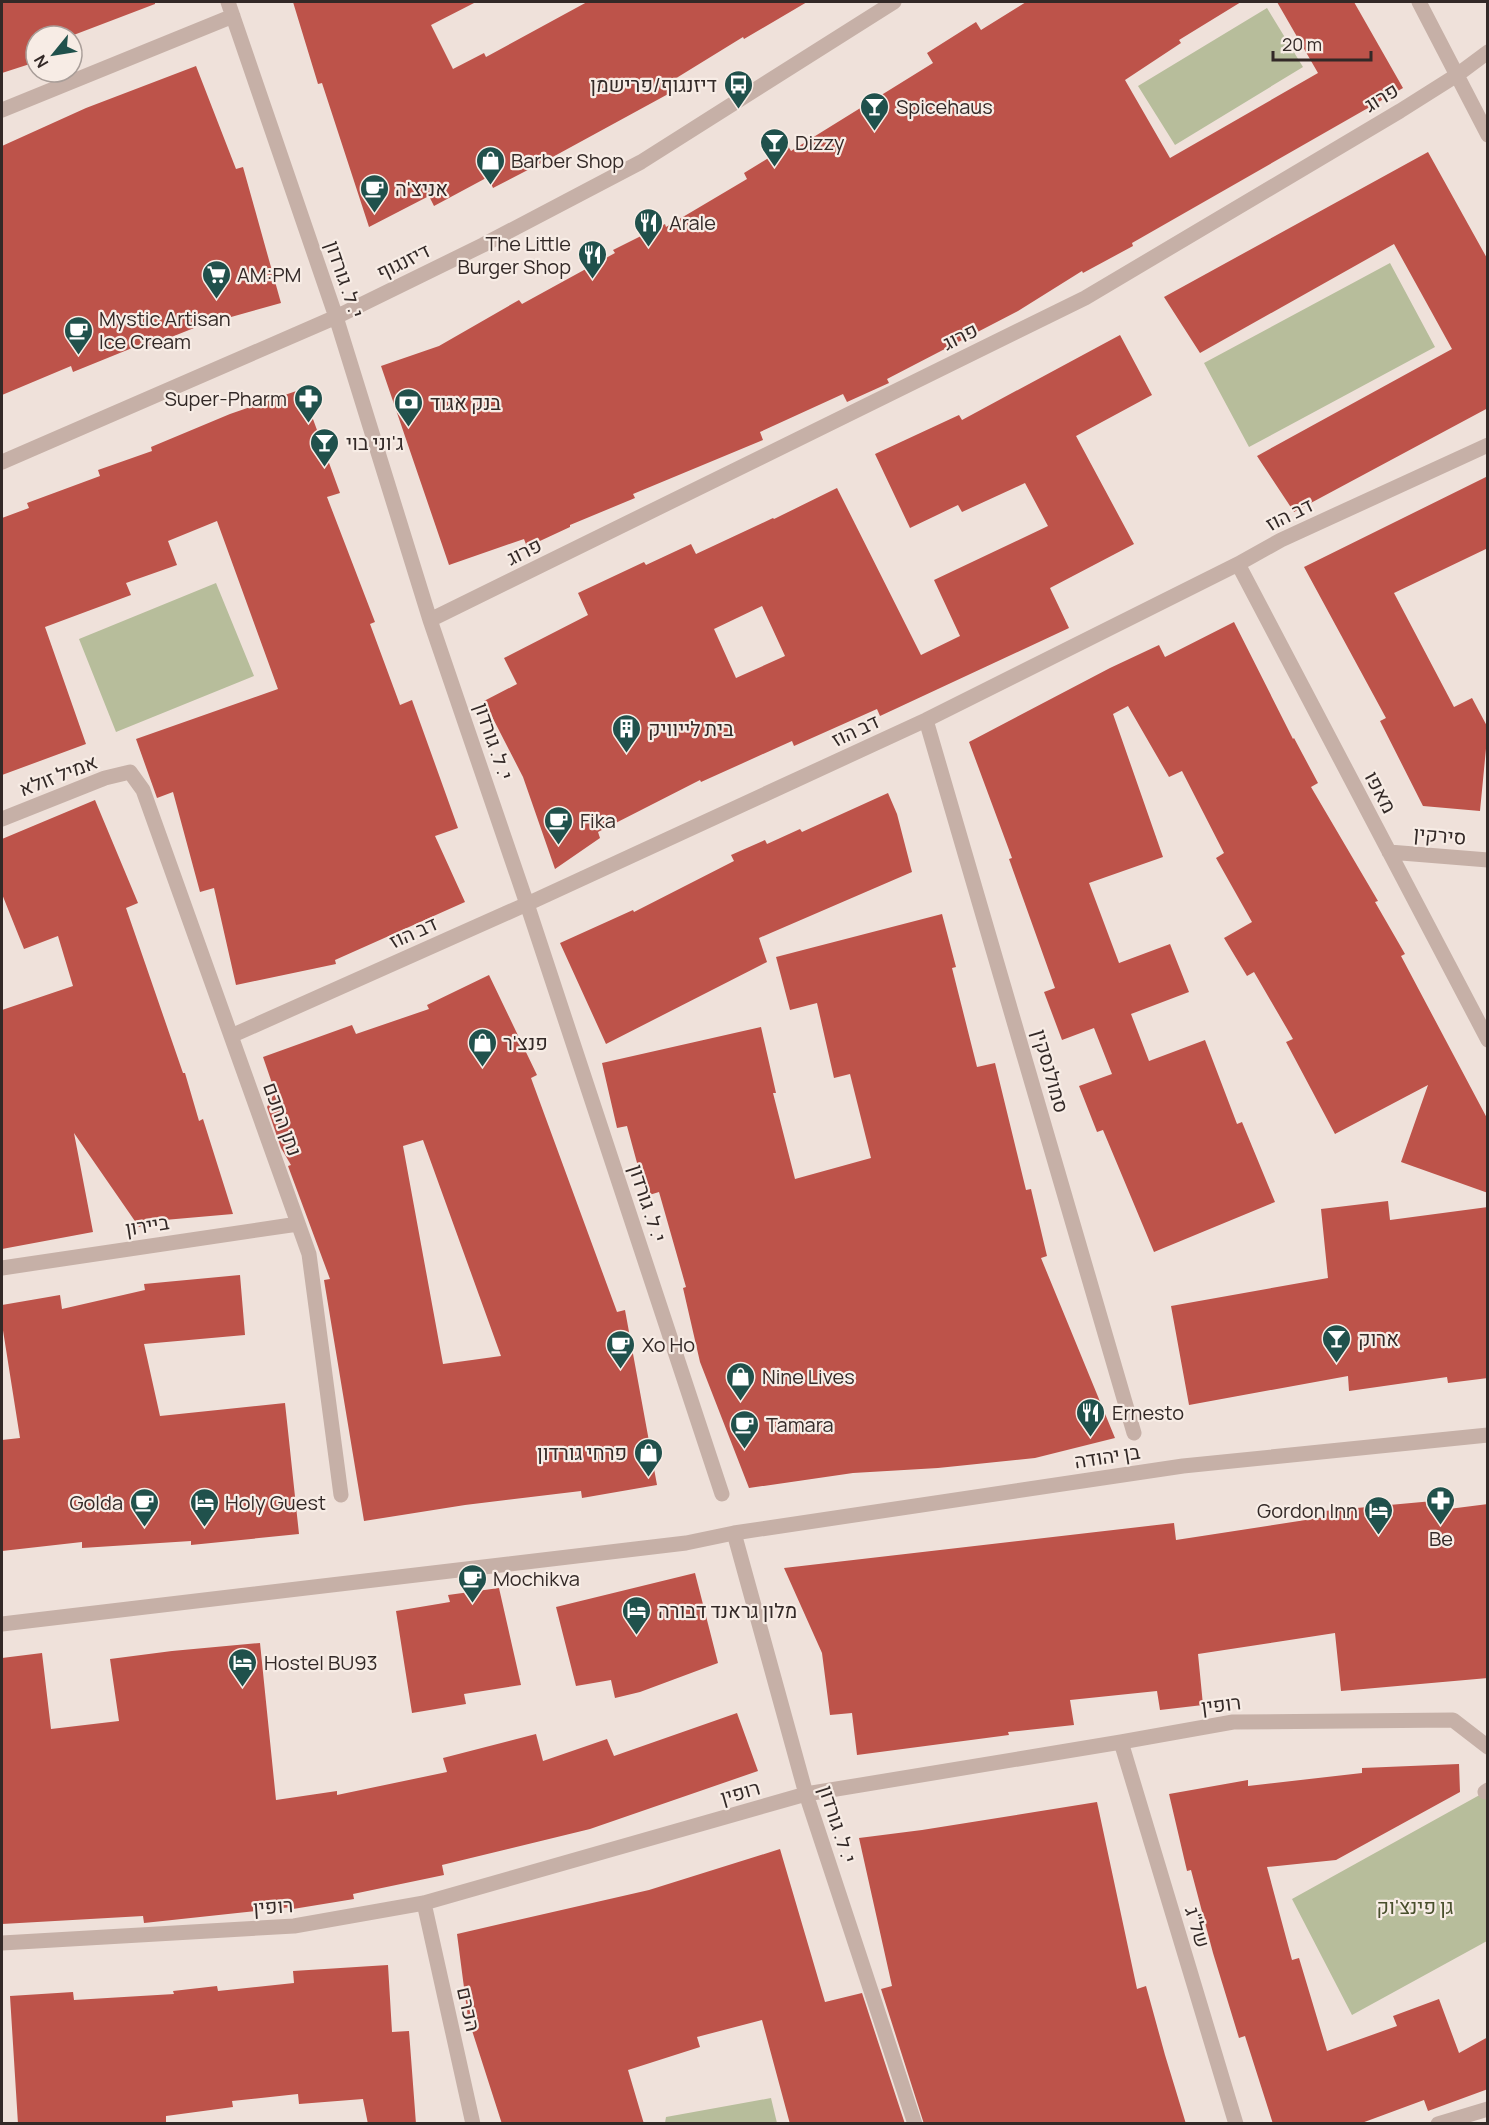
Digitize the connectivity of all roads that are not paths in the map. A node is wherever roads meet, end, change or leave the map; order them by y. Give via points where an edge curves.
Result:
1 (894, 2) edge
2 (1419, 2) edge
3 (230, 8) edge
4 (1488, 52) edge
5 (1457, 75) junction
6 (2, 110) edge
7 (1488, 135) edge
8 (336, 317) junction
9 (1488, 445) edge
10 (2, 462) edge
11 (1238, 564) junction
12 (430, 620) junction
13 (927, 720) junction
14 (130, 772) joint
15 (2, 819) edge
16 (1389, 852) junction
17 (1488, 860) edge
18 (527, 904) junction
19 (231, 1036) junction
20 (1488, 1040) edge
21 (298, 1224) junction
22 (2, 1268) edge
23 (1134, 1433) dead end
24 (1488, 1435) edge
25 (722, 1494) dead end
26 (341, 1495) dead end
27 (734, 1533) junction
28 (2, 1624) edge
29 (1121, 1742) junction
30 (1488, 1747) edge
31 (806, 1794) junction
32 (424, 1903) junction
33 (2, 1943) edge
34 (1488, 2109) edge
35 (473, 2124) edge
36 (915, 2124) edge
37 (1236, 2124) edge
38 (1438, 2124) edge

1 - 8 street, דיזנגוף via 641,162
2 - 5 street
3 - 6 street
3 - 8 street, י. ל. גורדון
4 - 5 street, פרוג
5 - 7 street
5 - 12 street, פרוג via 1085,298
8 - 10 street, דיזנגוף
8 - 12 street, י. ל. גורדון
9 - 11 street, דב הוז via 1281,540
11 - 13 street, דב הוז
11 - 16 street, מאפו
12 - 18 street, י. ל. גורדון
13 - 18 street, דב הוז
13 - 23 street, סמולנסקין
14 - 15 street, אמיל זולא
14 - 19 street, נתן החכם via 142,790
16 - 17 street, סירקין
16 - 20 street, מאפו
18 - 19 street, דב הוז
18 - 25 street, י. ל. גורדון
19 - 21 street, נתן החכם
21 - 22 street, ביירון
21 - 26 street, נתן החכם via 309,1254
24 - 27 street, בן יהודה via 1183,1466
27 - 28 street, בן יהודה via 686,1543
27 - 31 street, י. ל. גורדון
29 - 30 street, רופין via 1233,1722 1453,1720
29 - 31 street, רופין
29 - 37 street, של"ג
31 - 32 street, רופין
31 - 36 street, י. ל. גורדון
32 - 33 street, רופין via 294,1926
32 - 35 street, הכרם
34 - 38 street

